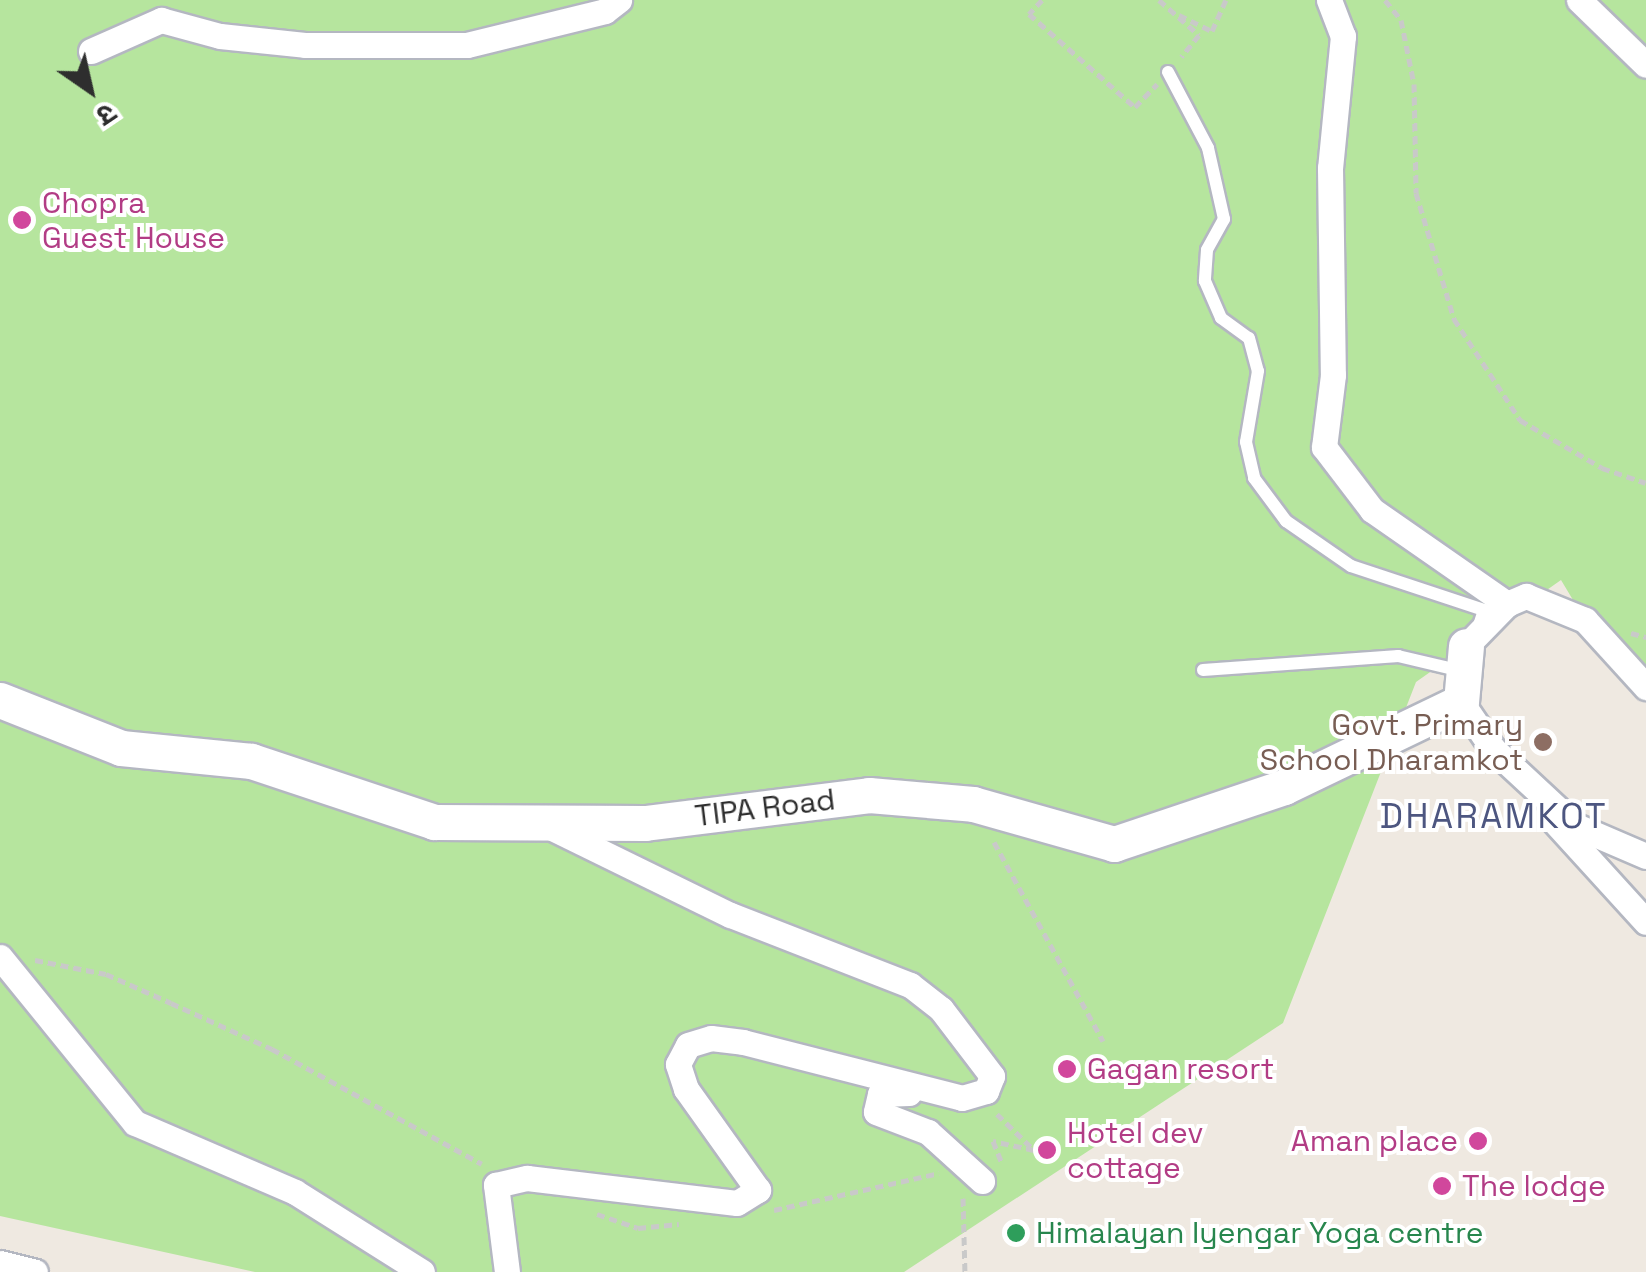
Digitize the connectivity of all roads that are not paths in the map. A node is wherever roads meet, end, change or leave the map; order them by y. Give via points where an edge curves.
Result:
1 (619, 0) edge
2 (1329, 0) edge
3 (1580, 0) edge
4 (91, 51) dead end
5 (1646, 65) edge
6 (1168, 72) road end
7 (1507, 604) junction
8 (1467, 663) junction
9 (1203, 670) dead end
10 (1646, 687) edge
11 (0, 700) edge
12 (1494, 749) junction
13 (532, 819) junction
14 (1646, 856) edge
15 (1646, 922) edge
16 (9, 957) edge
17 (924, 1092) junction
18 (974, 1174) road end
19 (0, 1263) edge
20 (36, 1272) edge
21 (422, 1272) edge
22 (507, 1272) edge

1 - 4 street via 605,11 468,44 305,45 220,36 161,20
2 - 7 street via 1343,36 1330,168 1333,376 1324,447 1372,510
3 - 5 street
6 - 8 lane via 1208,148 1224,219 1207,250 1205,281 1222,318 1248,338 1258,371 1246,442 1254,478 1286,521 1350,566 1484,610
7 - 8 street
7 - 10 street via 1526,596 1585,620
8 - 9 lane via 1398,656
8 - 12 street
8 - 13 street, TIPA Road via 1284,786 1114,844 974,804 870,795 645,824
11 - 13 street, TIPA Road via 121,748 251,761 434,822
12 - 14 street via 1576,826
12 - 15 street
13 - 17 street via 730,914 910,985 940,1009 992,1076 986,1091 968,1096
16 - 21 street via 135,1124 295,1192
17 - 18 street via 880,1094 876,1112 928,1132
17 - 22 street via 711,1038 688,1045 678,1064 686,1089 758,1190 737,1203 514,1181 496,1185
19 - 20 street

